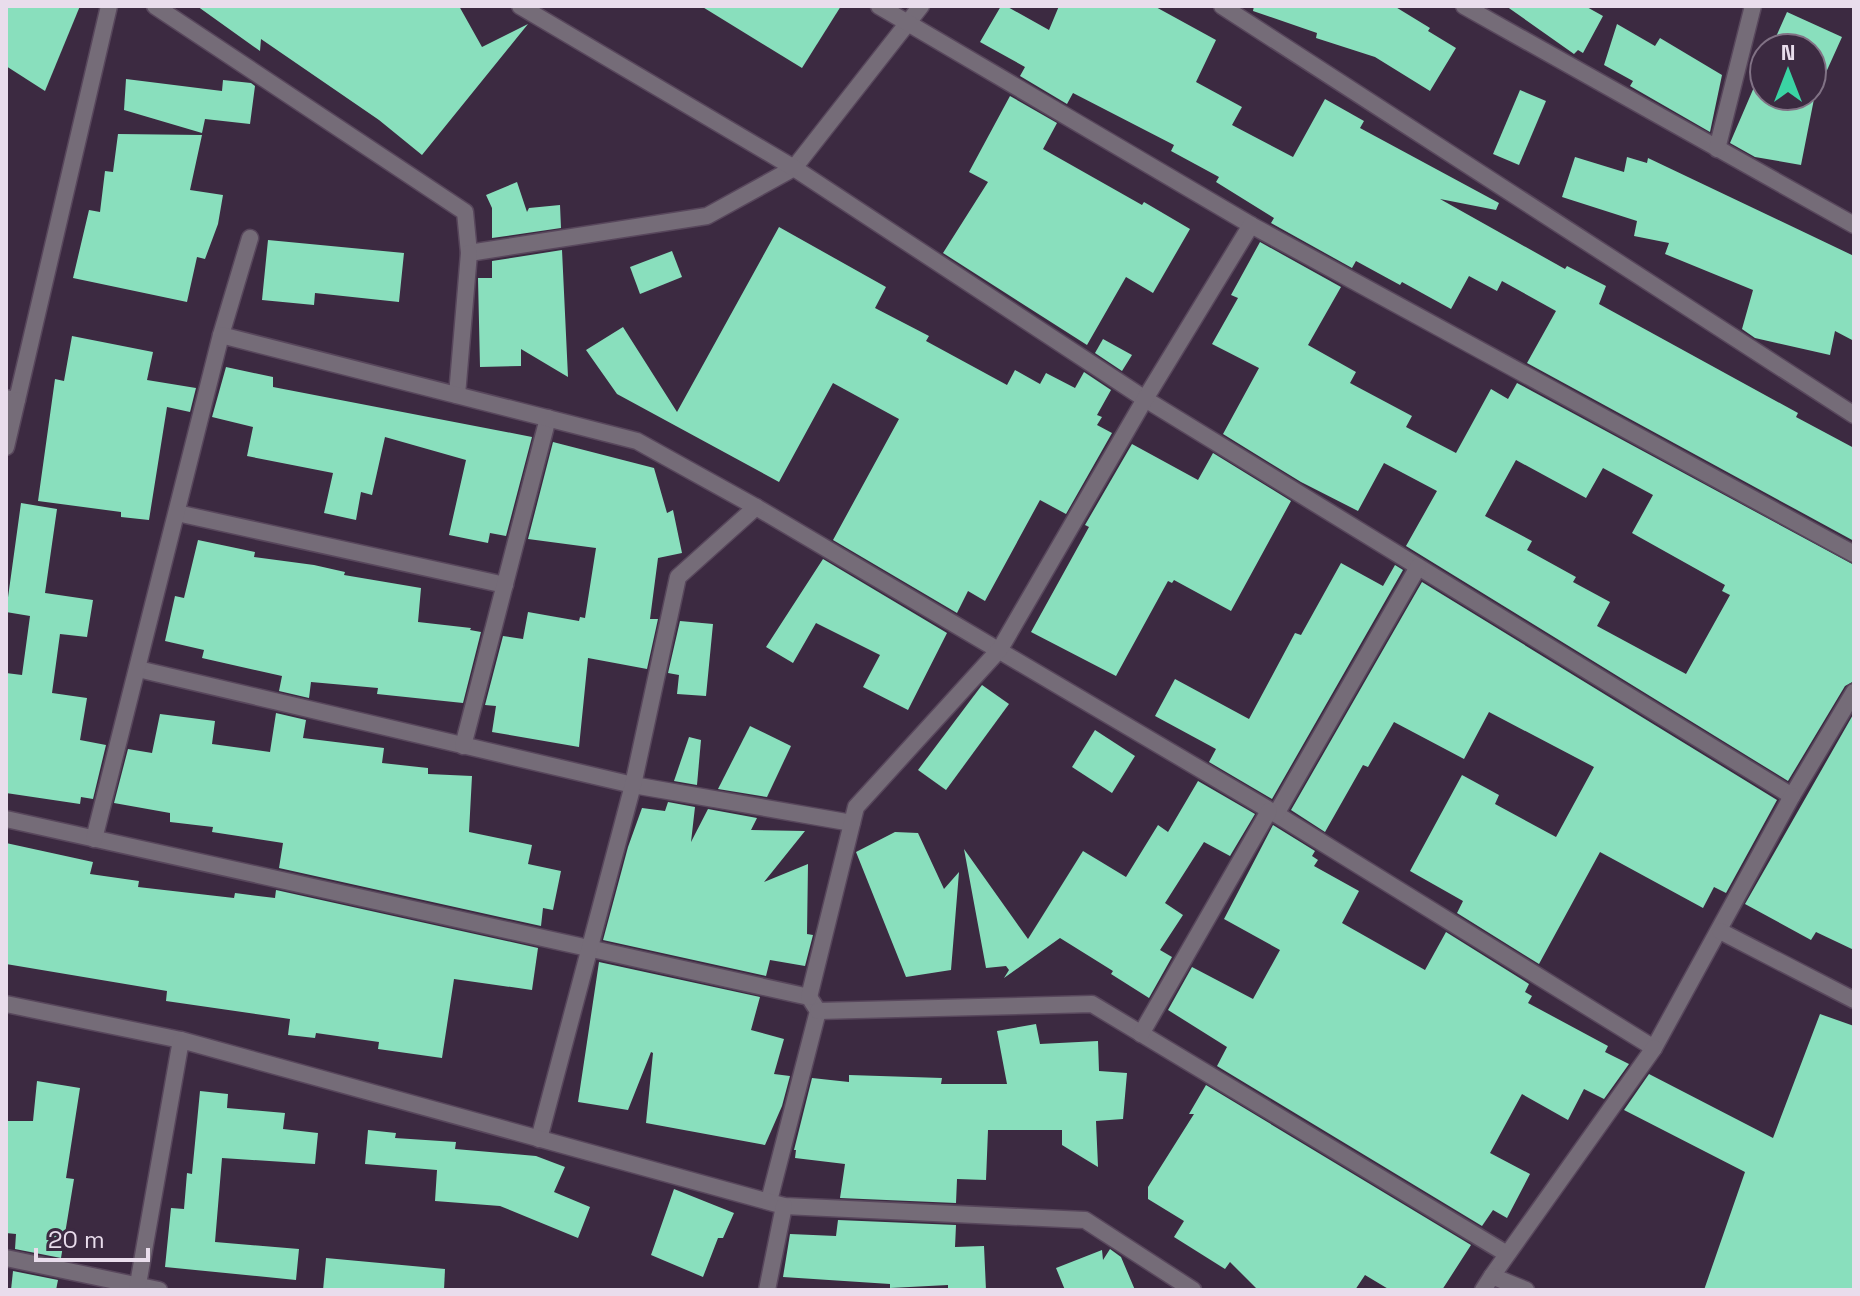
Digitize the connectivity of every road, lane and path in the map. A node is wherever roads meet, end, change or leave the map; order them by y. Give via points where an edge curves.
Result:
1 (109, 6) edge
2 (155, 6) edge
3 (520, 6) edge
4 (879, 6) edge
5 (921, 6) edge
6 (1222, 6) edge
7 (1464, 6) edge
8 (1753, 6) edge
9 (1494, 13) edge
10 (908, 22) junction
11 (1717, 149) junction
12 (794, 168) junction
13 (1251, 225) junction
14 (1854, 225) edge
15 (250, 238) dead end
16 (469, 253) junction
17 (221, 335) junction
18 (457, 395) junction
19 (11, 399) edge
20 (1145, 399) junction
21 (1854, 415) edge
22 (548, 418) junction
23 (6, 447) edge
24 (756, 507) junction
25 (177, 513) junction
26 (1854, 554) edge
27 (1418, 567) junction
28 (505, 585) junction
29 (997, 650) junction
30 (138, 669) junction
31 (1854, 692) edge
32 (463, 746) junction
33 (633, 785) junction
34 (1792, 796) junction
35 (1273, 812) junction
36 (6, 819) edge
37 (852, 823) junction
38 (94, 839) junction
39 (1720, 931) junction
40 (589, 949) junction
41 (1854, 1000) edge
42 (6, 1004) edge
43 (814, 1004) junction
44 (1141, 1034) junction
45 (181, 1040) junction
46 (1654, 1048) junction
47 (539, 1139) junction
48 (777, 1204) junction
49 (1507, 1254) junction
50 (6, 1258) edge
51 (1488, 1283) edge
52 (137, 1288) edge
53 (159, 1290) edge
54 (767, 1290) edge
55 (1193, 1290) edge
56 (1526, 1290) edge

1 - 19 street
2 - 16 street via 465,212
3 - 12 street
4 - 10 street
5 - 10 street
6 - 21 street
7 - 9 street
8 - 11 street
9 - 11 street
10 - 12 street
10 - 13 street
11 - 14 street
12 - 16 street via 707,216
12 - 20 street
13 - 20 street
13 - 26 street
15 - 17 street
16 - 18 street
17 - 18 street
17 - 25 street
18 - 22 street
19 - 23 street
20 - 27 street
20 - 29 street
22 - 24 street via 637,441
22 - 28 street
24 - 29 street
24 - 33 street via 678,577
25 - 28 street
25 - 30 street
27 - 34 street
27 - 35 street
28 - 32 street
29 - 35 street
29 - 37 street via 856,807
30 - 32 street
30 - 38 street
31 - 34 street
32 - 33 street
33 - 37 street
33 - 40 street
34 - 39 street
35 - 44 street
35 - 46 street
36 - 38 street
37 - 43 street
38 - 40 street
39 - 41 street
39 - 46 street
40 - 43 street
40 - 47 street
42 - 45 street
43 - 44 street via 1092,1004
43 - 48 street
44 - 49 street
45 - 47 street
45 - 52 street
46 - 49 street
47 - 48 street
48 - 54 street
48 - 55 street via 1085,1220
49 - 51 street
50 - 52 street
51 - 56 street
52 - 53 street

